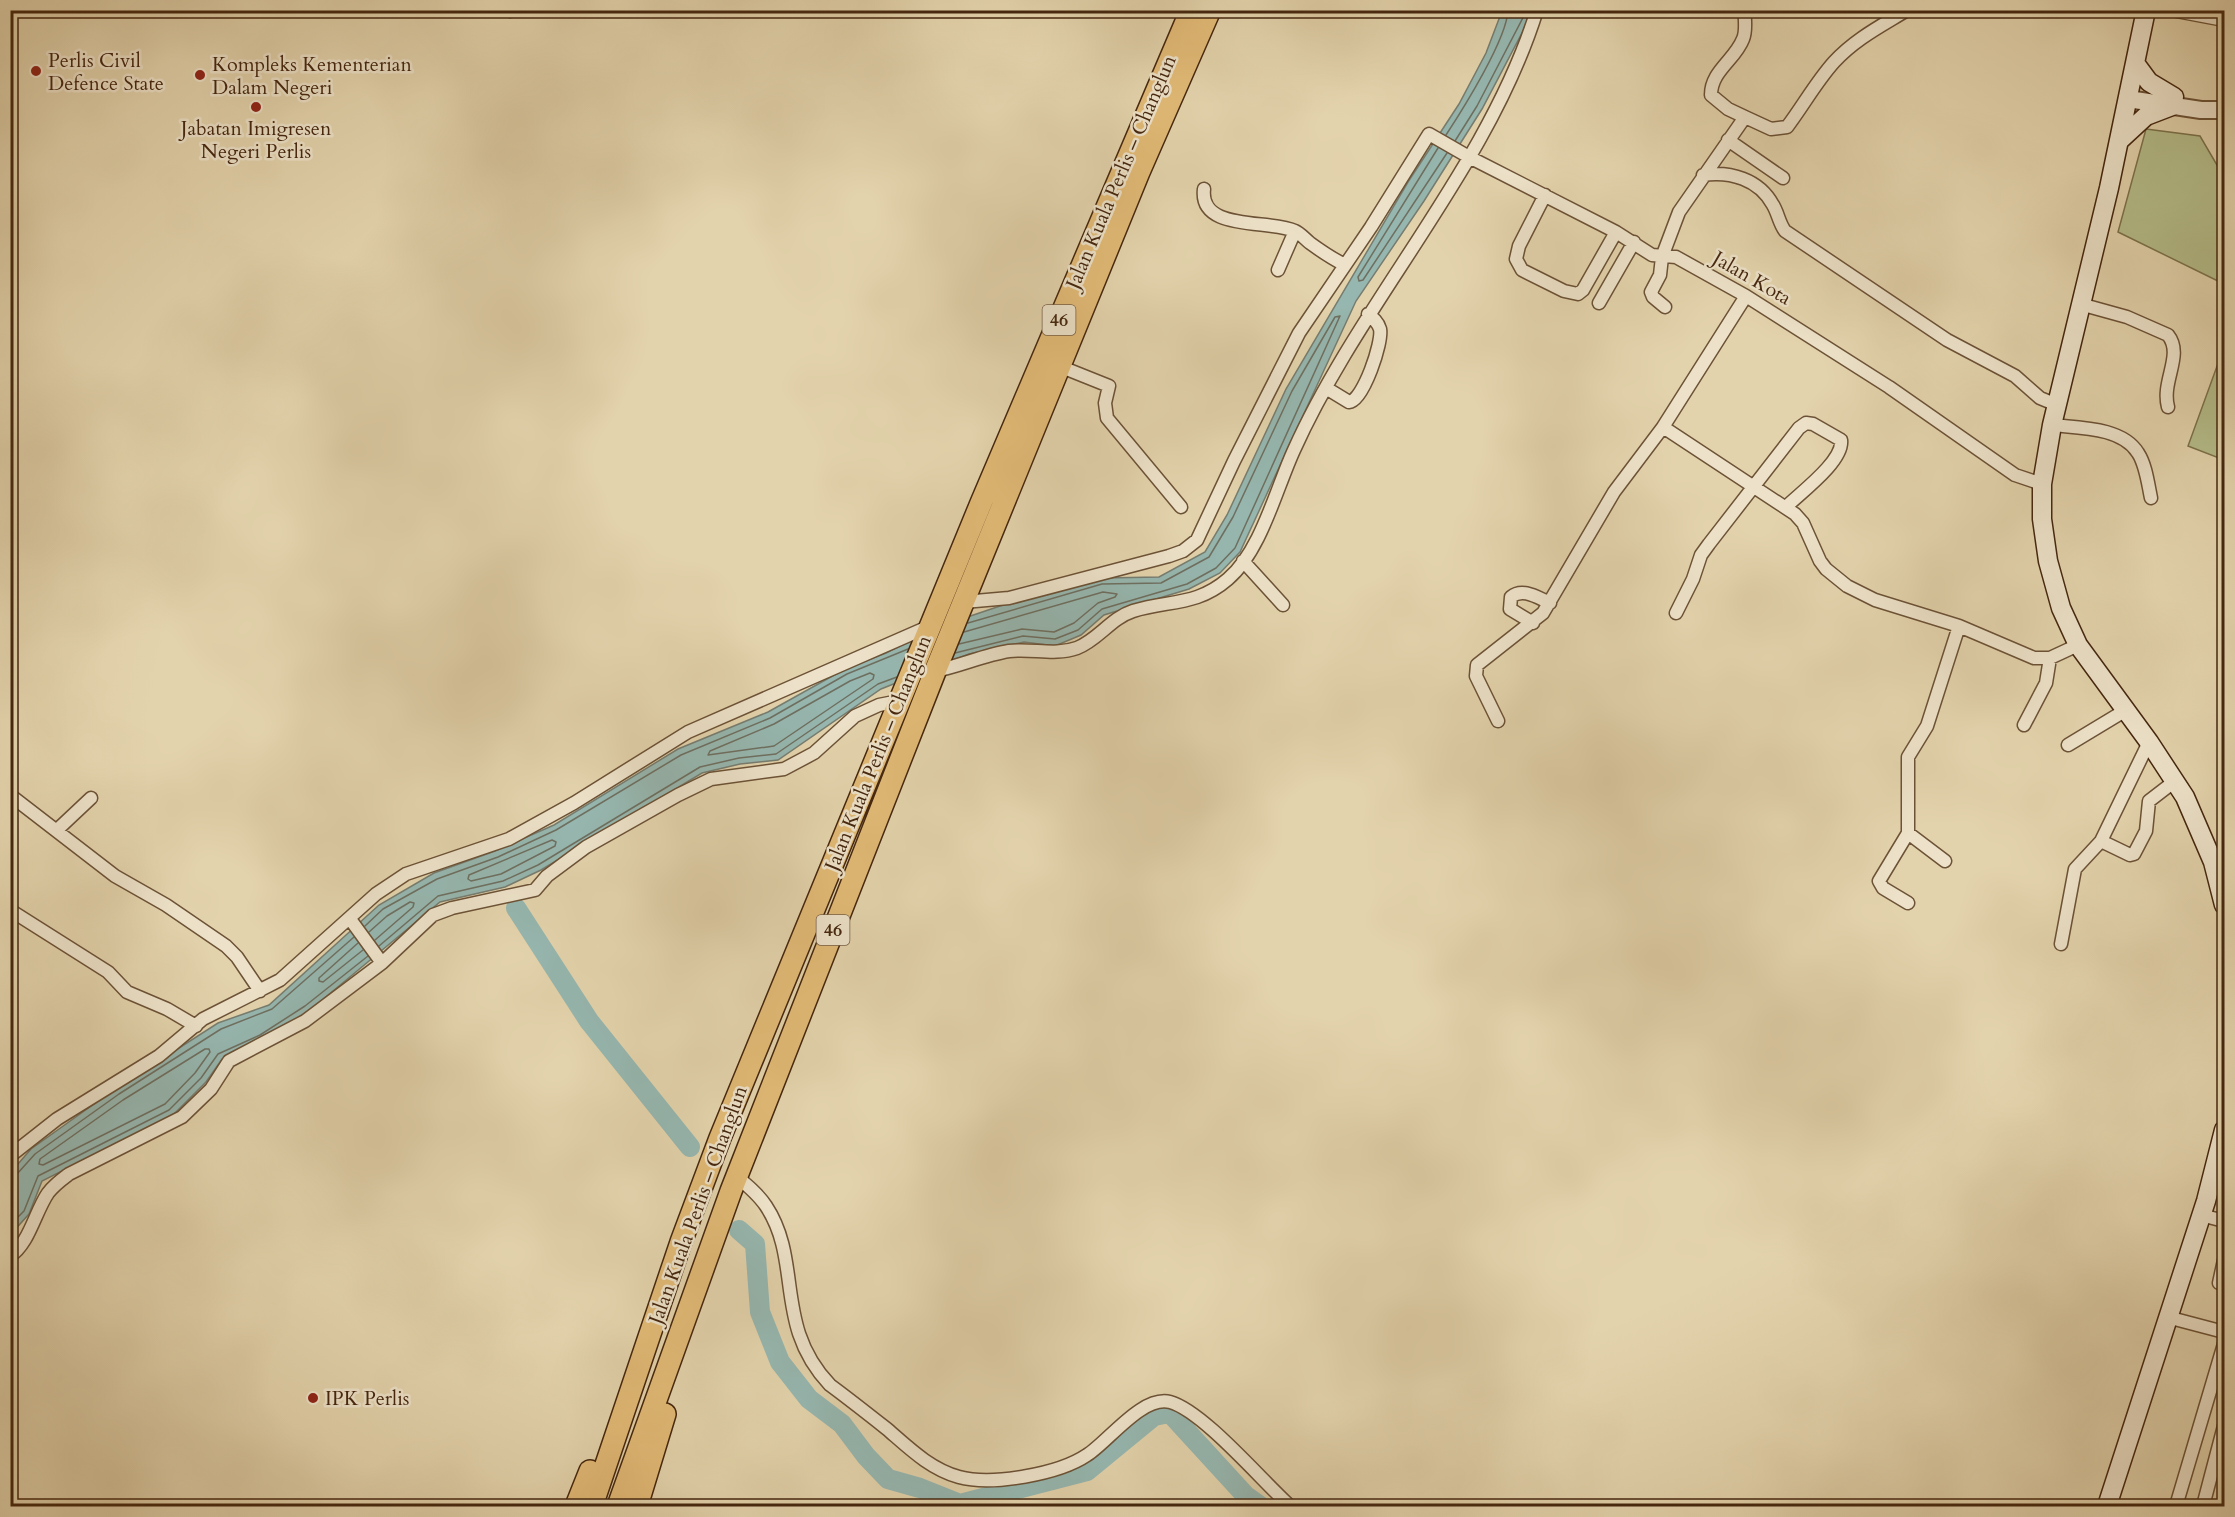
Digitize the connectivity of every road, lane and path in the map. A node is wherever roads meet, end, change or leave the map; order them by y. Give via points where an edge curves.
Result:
1 (1191, 10) edge
2 (1210, 10) edge
3 (1537, 10) edge
4 (1745, 10) edge
5 (1907, 10) edge
6 (2146, 10) edge
7 (2171, 10) edge
8 (2224, 20) edge
9 (2135, 63) junction
10 (2129, 94) junction
11 (2173, 102) junction
12 (2218, 110) edge
13 (1745, 117) junction
14 (1728, 140) junction
15 (2120, 140) junction
16 (1464, 154) junction
17 (1703, 175) junction
18 (1783, 178) dead end
19 (1204, 189) dead end
20 (1545, 195) junction
21 (1295, 231) junction
22 (1616, 232) junction
23 (1634, 242) junction
24 (1662, 257) junction
25 (1345, 265) junction
26 (1278, 270) dead end
27 (1746, 296) junction
28 (1599, 303) dead end
29 (2080, 304) junction
30 (1665, 306) dead end
31 (1368, 314) junction
32 (1059, 366) junction
33 (1326, 388) junction
34 (2057, 405) junction
35 (2168, 407) dead end
36 (2052, 425) junction
37 (1663, 427) junction
38 (2042, 484) junction
39 (1754, 487) junction
40 (2151, 498) dead end
41 (1181, 507) dead end
42 (1786, 507) junction
43 (1243, 561) junction
44 (1550, 603) junction
45 (1283, 605) dead end
46 (962, 607) junction
47 (1676, 614) dead end
48 (1533, 623) junction
49 (1959, 626) junction
50 (929, 628) junction
51 (2078, 645) junction
52 (2049, 658) junction
53 (935, 670) junction
54 (900, 699) junction
55 (2126, 710) junction
56 (1498, 721) dead end
57 (2024, 725) dead end
58 (2149, 742) junction
59 (2068, 745) dead end
60 (2175, 781) junction
61 (10, 795) edge
62 (91, 798) dead end
63 (57, 830) junction
64 (1908, 833) junction
65 (2101, 841) junction
66 (1945, 861) dead end
67 (2223, 893) edge
68 (1908, 903) dead end
69 (10, 910) edge
70 (352, 922) junction
71 (2061, 944) dead end
72 (380, 960) junction
73 (260, 991) junction
74 (196, 1026) junction
75 (2224, 1130) edge
76 (10, 1156) edge
77 (727, 1201) junction
78 (2201, 1215) junction
79 (2224, 1221) edge
80 (677, 1253) junction
81 (10, 1256) edge
82 (2224, 1260) edge
83 (2219, 1283) dead end
84 (2167, 1317) junction
85 (2223, 1336) edge
86 (2224, 1426) edge
87 (576, 1506) edge
88 (592, 1506) edge
89 (618, 1506) edge
90 (637, 1506) edge
91 (1290, 1506) edge
92 (2107, 1506) edge
93 (2176, 1506) edge
94 (2203, 1506) edge

1 - 50 highway, Jalan Kuala Perlis – Changlun / 46
2 - 32 highway, Jalan Kuala Perlis – Changlun / 46
3 - 16 street via 1507,88
4 - 13 street via 1743,41 1720,68 1711,95
5 - 13 street via 1846,50 1787,127 1771,129
6 - 9 main road
7 - 8 street
9 - 10 main road
9 - 11 main road via 2149,82
10 - 11 street
10 - 15 main road
11 - 12 street via 2202,103
11 - 15 main road via 2146,116
13 - 14 street
14 - 17 street
14 - 18 street
15 - 29 main road
16 - 20 street, Jalan Kota
16 - 25 street, Jalan Kota via 1431,134
16 - 31 street
17 - 24 street via 1679,212
17 - 34 street via 1726,172 1755,187 1773,205 1785,231 1939,334 2015,376 2044,401
19 - 21 street via 1206,208 1220,216
20 - 22 street, Jalan Kota
20 - 22 street via 1519,246 1516,259 1522,270 1578,294
21 - 25 street
21 - 26 street
22 - 23 street, Jalan Kota
23 - 24 street, Jalan Kota
23 - 28 street
24 - 27 street, Jalan Kota via 1676,257
24 - 30 street via 1660,275 1651,292
25 - 46 street via 1312,310 1286,357 1197,540 1169,556
27 - 37 street
27 - 38 street, Jalan Kota via 1889,387 2006,469
29 - 34 main road
29 - 35 street via 2127,317 2168,335 2174,350 2165,388
31 - 33 street
31 - 33 street via 1381,333 1358,397 1348,402
32 - 41 street via 1109,386 1107,417
32 - 46 highway, Jalan Kuala Perlis – Changlun / 46
33 - 43 street
34 - 36 main road
36 - 38 main road
36 - 40 street via 2102,431 2134,447 2142,460
37 - 39 street
37 - 44 street via 1614,492
38 - 51 main road via 2048,561 2061,608
39 - 42 street
39 - 42 street via 1806,423 1841,440 1840,450 1825,471
39 - 47 street via 1701,555
42 - 49 street via 1803,523 1820,561 1847,586 1875,600
43 - 45 street
43 - 53 street via 1229,579 1203,596 1133,611 1077,648 1006,652
44 - 48 street
44 - 48 street via 1527,593 1511,597 1510,609
46 - 53 highway, Jalan Kuala Perlis – Changlun / 46
48 - 56 street via 1478,665 1476,676
49 - 52 street via 2034,658
49 - 64 street via 1927,726 1908,757
50 - 54 highway, Jalan Kuala Perlis – Changlun / 46
50 - 70 street via 688,732 509,839 406,874 376,894
51 - 52 street
51 - 55 main road
52 - 57 street via 2046,683
53 - 77 highway, Jalan Kuala Perlis – Changlun / 46
54 - 72 street via 855,716 814,753 784,769 724,776 696,786 603,836 562,864 535,890 441,911
54 - 80 highway, Jalan Kuala Perlis – Changlun / 46
55 - 58 main road
55 - 59 street
58 - 60 main road
58 - 65 street
60 - 65 street via 2149,801 2146,831 2134,854
60 - 67 main road via 2196,819
61 - 63 street
62 - 63 street
63 - 73 street via 115,876 166,904 226,946
64 - 66 street
64 - 68 street via 1880,880 1883,888
65 - 71 street via 2073,874
69 - 74 street via 108,972 127,992
70 - 72 street
70 - 73 street
72 - 81 street via 300,1025 229,1061 211,1089 182,1117 56,1184 18,1251
73 - 74 street via 217,1011
74 - 76 street via 144,1065 48,1125
75 - 78 main road
77 - 89 highway, Jalan Kuala Perlis – Changlun / 46
77 - 90 highway
77 - 91 street via 756,1193 773,1220 782,1248 797,1334 816,1370 933,1465 960,1477 980,1479 1017,1477 1060,1468 1088,1455 1140,1410 1171,1402 1214,1433
78 - 79 street
78 - 84 main road
80 - 87 highway
80 - 88 highway, Jalan Kuala Perlis – Changlun / 46
82 - 83 street
84 - 85 street
84 - 92 main road
85 - 93 street
86 - 94 street

